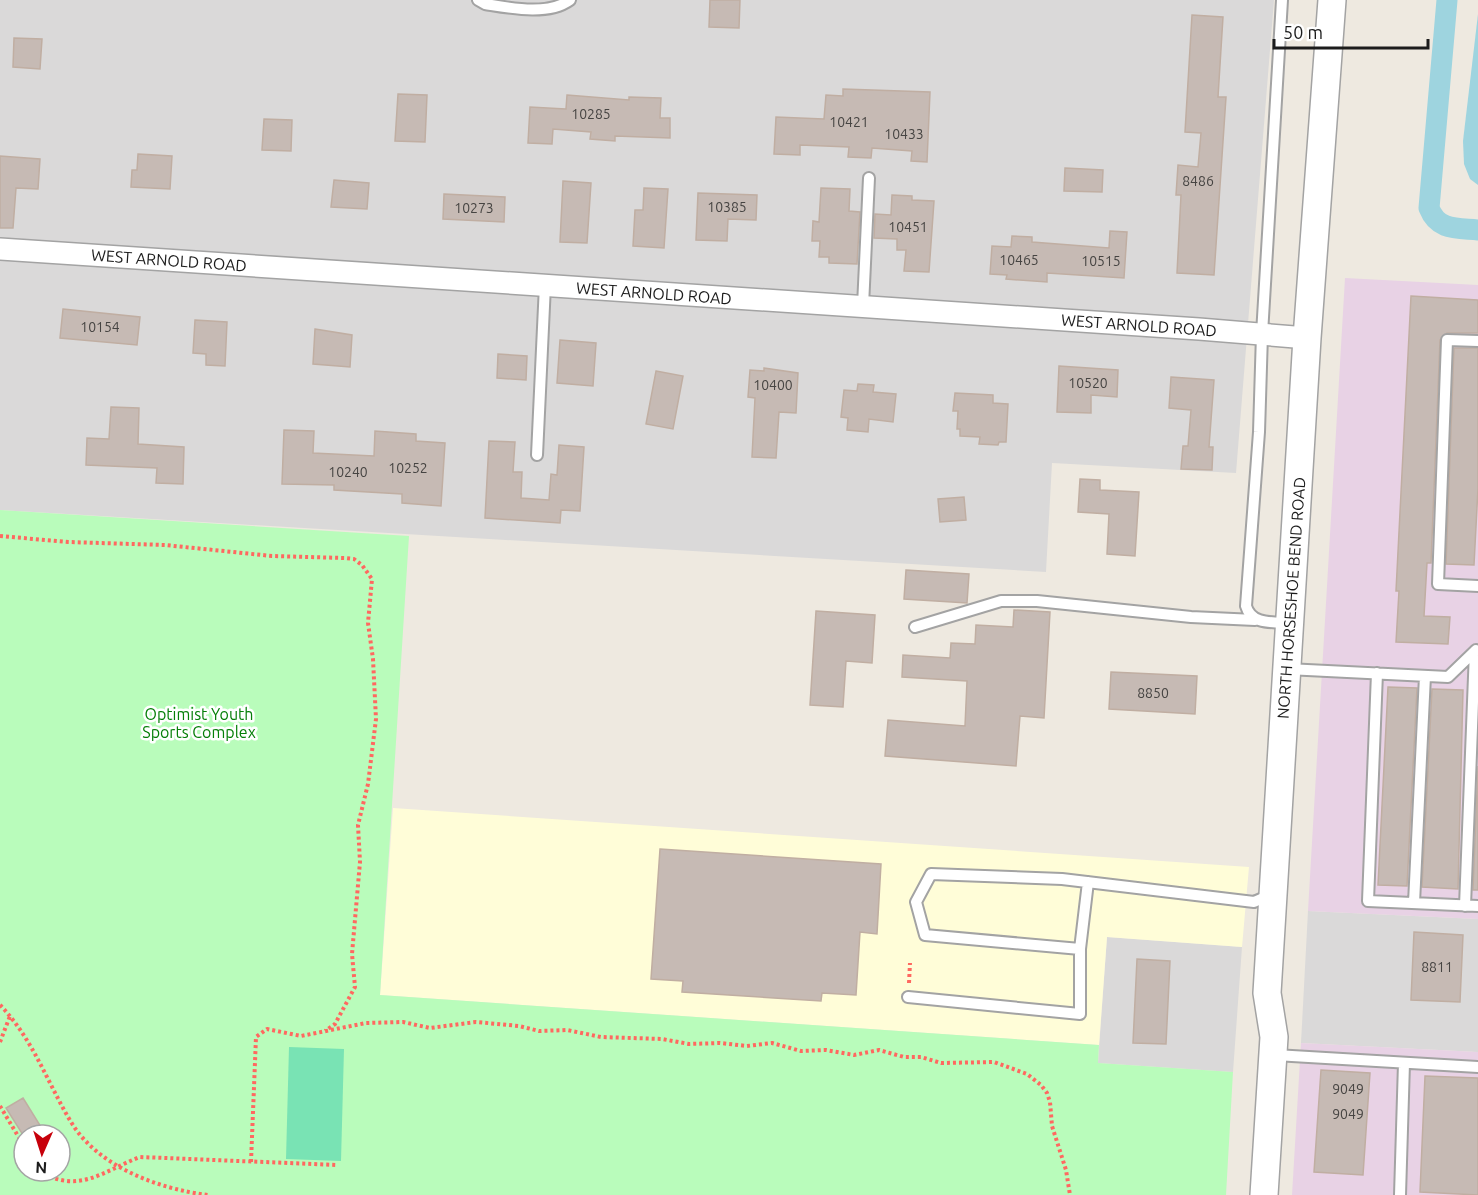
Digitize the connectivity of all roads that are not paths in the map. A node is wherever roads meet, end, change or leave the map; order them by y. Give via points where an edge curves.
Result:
1 (478, 0) edge
2 (570, 0) edge
3 (1282, 0) edge
4 (1332, 0) edge
5 (869, 178) dead end
6 (0, 249) edge
7 (545, 285) junction
8 (863, 306) junction
9 (1262, 334) junction
10 (1307, 338) junction
11 (1478, 341) edge
12 (537, 455) dead end
13 (1478, 586) edge
14 (1255, 620) junction
15 (1290, 623) junction
16 (915, 627) dead end
17 (1477, 649) edge
18 (1287, 669) junction
19 (1377, 673) junction
20 (1425, 676) junction
21 (1088, 882) junction
22 (1273, 893) junction
23 (1414, 903) junction
24 (1465, 906) junction
25 (1478, 906) edge
26 (1080, 949) junction
27 (908, 997) dead end
28 (1273, 1054) junction
29 (1404, 1063) junction
30 (1478, 1067) edge
31 (1264, 1195) edge
32 (1400, 1195) edge

1 - 2 lane via 507,8 538,9
3 - 9 lane
4 - 10 street, NORTH HORSESHOE BEND ROAD
5 - 8 lane
6 - 7 street, WEST ARNOLD ROAD
7 - 8 street, WEST ARNOLD ROAD
7 - 12 lane
8 - 9 street, WEST ARNOLD ROAD
9 - 10 street, WEST ARNOLD ROAD
9 - 14 lane via 1246,606
10 - 15 street, NORTH HORSESHOE BEND ROAD
11 - 13 lane via 1447,339 1438,584
14 - 15 lane
14 - 16 lane via 1000,601
15 - 18 street, NORTH HORSESHOE BEND ROAD
17 - 20 lane via 1448,677
17 - 24 lane
18 - 19 lane
18 - 22 street, NORTH HORSESHOE BEND ROAD
19 - 20 lane
19 - 23 lane via 1368,901
20 - 23 lane
21 - 22 lane via 1254,902
21 - 26 lane
21 - 26 lane via 931,874 916,902 925,935
22 - 28 street, NORTH HORSESHOE BEND ROAD via 1267,993
23 - 24 lane
24 - 25 lane
26 - 27 lane via 1080,1014
28 - 29 lane
28 - 31 street, NORTH HORSESHOE BEND ROAD
29 - 30 lane
29 - 32 lane

